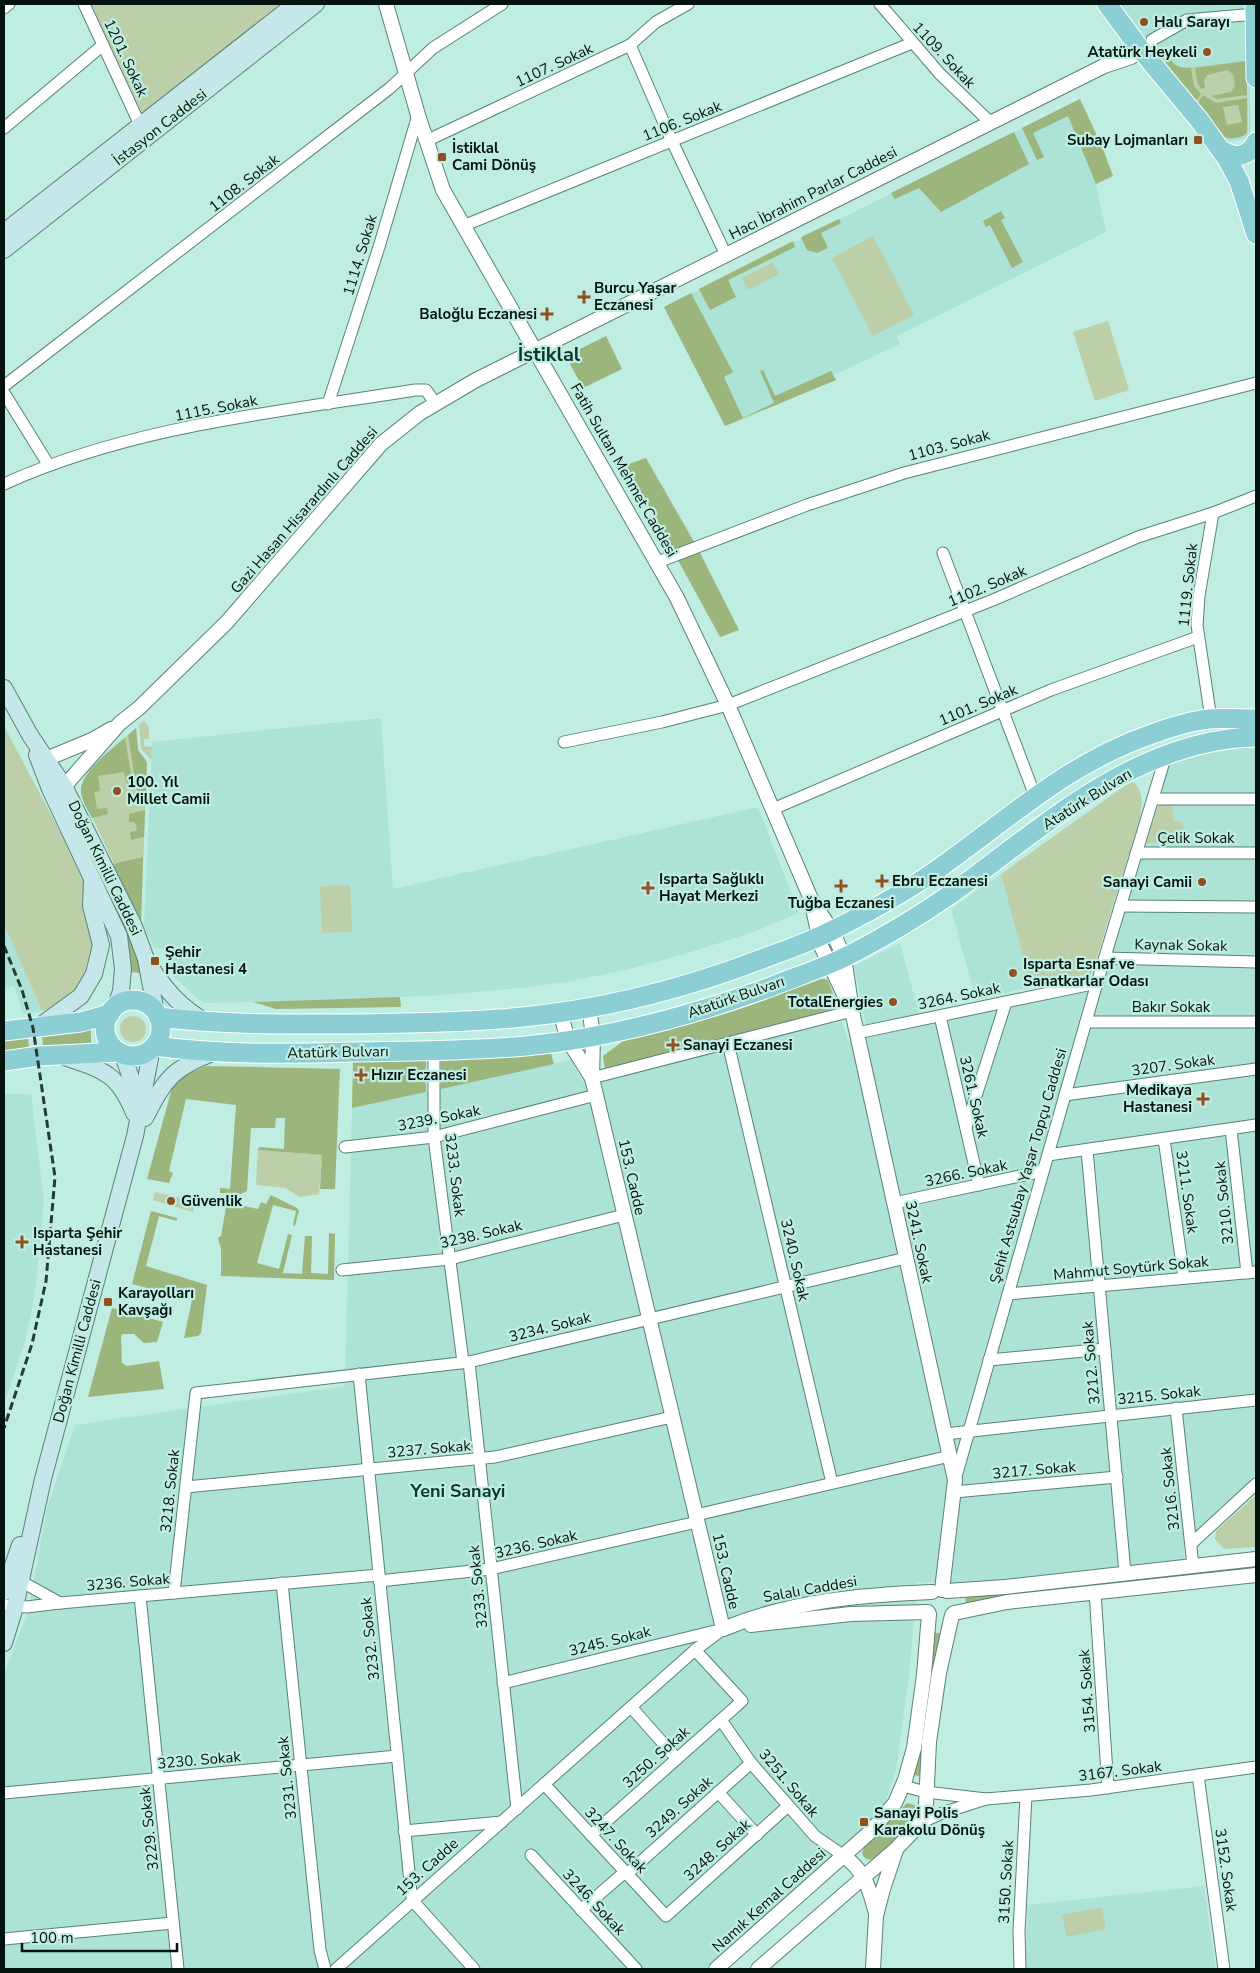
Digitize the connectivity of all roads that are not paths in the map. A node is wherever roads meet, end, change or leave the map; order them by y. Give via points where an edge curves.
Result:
1 (9, 4) edge
2 (84, 4) edge
3 (295, 4) edge
4 (316, 4) edge
5 (386, 4) edge
6 (502, 4) edge
7 (688, 4) edge
8 (880, 4) edge
9 (1106, 4) edge
10 (4, 8) edge
11 (1255, 9) edge
12 (912, 43) junction
13 (103, 45) junction
14 (630, 45) junction
15 (1143, 45) junction
16 (406, 74) junction
17 (1256, 78) edge
18 (418, 115) junction
19 (991, 123) junction
20 (140, 125) junction
21 (4, 128) edge
22 (426, 141) junction
23 (672, 142) junction
24 (1220, 149) junction
25 (1253, 150) edge
26 (1250, 191) edge
27 (463, 226) junction
28 (4, 232) edge
29 (1256, 234) edge
30 (4, 250) edge
31 (726, 255) junction
32 (536, 350) junction
33 (1256, 383) edge
34 (4, 386) edge
35 (4, 393) edge
36 (435, 403) junction
37 (328, 404) junction
38 (48, 464) junction
39 (4, 484) edge
40 (1256, 496) edge
41 (1212, 513) junction
42 (943, 553) dead end
43 (658, 562) junction
44 (965, 612) junction
45 (1198, 637) junction
46 (4, 688) edge
47 (728, 704) junction
48 (1256, 709) edge
49 (1003, 710) junction
50 (1211, 719) junction
51 (1256, 719) edge
52 (120, 723) junction
53 (1256, 737) edge
54 (564, 742) dead end
55 (1166, 755) junction
56 (43, 761) junction
57 (58, 791) junction
58 (1035, 796) junction
59 (1152, 799) junction
60 (1256, 799) edge
61 (773, 809) junction
62 (1136, 853) junction
63 (1256, 853) edge
64 (92, 877) junction
65 (1120, 906) junction
66 (1256, 907) edge
67 (825, 934) junction
68 (1105, 958) junction
69 (146, 959) junction
70 (837, 961) junction
71 (1256, 962) edge
72 (1097, 983) junction
73 (1006, 1002) junction
74 (590, 1007) junction
75 (113, 1010) junction
76 (852, 1011) junction
77 (560, 1012) junction
78 (157, 1015) junction
79 (940, 1016) junction
80 (1086, 1022) junction
81 (1256, 1022) edge
82 (208, 1023) junction
83 (36, 1028) junction
84 (4, 1031) edge
85 (857, 1033) junction
86 (593, 1036) junction
87 (568, 1040) junction
88 (728, 1043) junction
89 (153, 1047) junction
90 (434, 1050) junction
91 (216, 1051) junction
92 (121, 1053) junction
93 (57, 1054) junction
94 (4, 1061) edge
95 (1256, 1069) edge
96 (592, 1078) junction
97 (596, 1095) junction
98 (1065, 1095) junction
99 (134, 1114) junction
100 (1256, 1126) edge
101 (966, 1129) junction
102 (1231, 1129) junction
103 (135, 1136) junction
104 (434, 1137) junction
105 (1164, 1139) junction
106 (344, 1147) dead end
107 (1087, 1150) junction
108 (1048, 1155) junction
109 (1043, 1171) junction
110 (979, 1185) junction
111 (894, 1203) junction
112 (624, 1215) junction
113 (906, 1258) junction
114 (450, 1259) junction
115 (342, 1270) dead end
116 (1252, 1273) edge
117 (1184, 1278) junction
118 (786, 1286) junction
119 (1100, 1286) junction
120 (1008, 1294) junction
121 (649, 1318) junction
122 (1105, 1349) junction
123 (989, 1360) junction
124 (466, 1362) junction
125 (359, 1374) junction
126 (196, 1393) joint
127 (1256, 1400) edge
128 (1176, 1408) junction
129 (1111, 1416) junction
130 (672, 1417) junction
131 (969, 1431) junction
132 (945, 1434) junction
133 (950, 1456) junction
134 (480, 1459) junction
135 (368, 1470) junction
136 (1117, 1477) junction
137 (832, 1483) junction
138 (1256, 1484) edge
139 (954, 1486) junction
140 (186, 1487) junction
141 (697, 1519) junction
142 (1191, 1544) junction
143 (1256, 1559) edge
144 (1193, 1566) junction
145 (491, 1569) junction
146 (1125, 1574) junction
147 (1256, 1575) edge
148 (15, 1578) junction
149 (379, 1578) junction
150 (282, 1583) junction
151 (940, 1591) junction
152 (4, 1592) edge
153 (174, 1592) junction
154 (1095, 1592) junction
155 (140, 1596) junction
156 (60, 1603) junction
157 (10, 1606) edge
158 (929, 1613) junction
159 (953, 1614) junction
160 (723, 1629) junction
161 (4, 1643) edge
162 (696, 1650) junction
163 (503, 1683) junction
164 (631, 1707) junction
165 (720, 1720) junction
166 (396, 1756) junction
167 (677, 1759) junction
168 (751, 1763) junction
169 (301, 1765) junction
170 (1256, 1766) edge
171 (1198, 1775) junction
172 (159, 1779) junction
173 (544, 1784) junction
174 (903, 1786) junction
175 (1108, 1788) junction
176 (718, 1792) junction
177 (926, 1792) junction
178 (4, 1793) edge
179 (1026, 1796) junction
180 (986, 1799) junction
181 (788, 1806) junction
182 (517, 1809) junction
183 (502, 1822) junction
184 (922, 1822) junction
185 (404, 1831) junction
186 (591, 1835) junction
187 (756, 1835) junction
188 (896, 1849) junction
189 (531, 1855) dead end
190 (844, 1856) junction
191 (626, 1873) junction
192 (864, 1876) junction
193 (413, 1901) junction
194 (581, 1910) junction
195 (666, 1916) joint
196 (876, 1916) junction
197 (173, 1922) junction
198 (4, 1939) edge
199 (178, 1969) edge
200 (325, 1969) edge
201 (336, 1969) edge
202 (474, 1969) edge
203 (636, 1969) edge
204 (716, 1969) edge
205 (758, 1969) edge
206 (873, 1969) edge
207 (1020, 1969) edge
208 (1224, 1969) edge

1 - 10 street
2 - 13 street, 1201. Sokak
3 - 20 main road, İstasyon Caddesi
4 - 30 main road, İstasyon Caddesi
5 - 16 street, Fatih Sultan Mehmet Caddesi
6 - 16 street, 1108. Sokak via 440,42
7 - 14 street, 1107. Sokak via 656,22
8 - 12 street, 1109. Sokak
9 - 15 main road
11 - 15 street via 1187,20
11 - 17 main road
12 - 19 street, 1109. Sokak
12 - 23 street, 1106. Sokak
13 - 20 street, 1201. Sokak
13 - 21 street
14 - 22 street, 1107. Sokak
14 - 23 street
15 - 19 street, Hacı İbrahim Parlar Caddesi
15 - 24 main road
16 - 18 street, Fatih Sultan Mehmet Caddesi
16 - 34 street, 1108. Sokak
18 - 22 street, Fatih Sultan Mehmet Caddesi
18 - 37 street, 1114. Sokak
19 - 31 street, Hacı İbrahim Parlar Caddesi
20 - 28 main road, İstasyon Caddesi
22 - 27 street, Fatih Sultan Mehmet Caddesi via 443,190
23 - 27 street, 1106. Sokak
23 - 31 street
24 - 25 main road via 1233,156
24 - 26 main road
26 - 29 main road
27 - 32 street, Fatih Sultan Mehmet Caddesi
31 - 32 street, Hacı İbrahim Parlar Caddesi
32 - 36 street, Gazi Hasan Hisarardınlı Caddesi
32 - 43 street, Fatih Sultan Mehmet Caddesi
33 - 43 street, 1103. Sokak via 904,473 816,502
35 - 38 street
36 - 37 street, 1115. Sokak via 426,390 415,390
36 - 52 street, Gazi Hasan Hisarardınlı Caddesi via 381,444 228,622
37 - 38 street, 1115. Sokak via 156,435
38 - 39 street, 1115. Sokak
40 - 41 street, 1102. Sokak
41 - 44 street, 1102. Sokak via 1113,547
41 - 45 street, 1119. Sokak via 1198,610
42 - 44 street
43 - 47 street, Fatih Sultan Mehmet Caddesi
44 - 47 street, 1102. Sokak
44 - 49 street
45 - 49 street, 1101. Sokak via 1100,671
45 - 50 street, 1119. Sokak
46 - 56 main road, Doğan Kimilli Caddesi
47 - 54 street, 1102. Sokak via 662,722
47 - 61 street, Fatih Sultan Mehmet Caddesi
48 - 50 main road
49 - 58 street
49 - 61 street, 1101. Sokak
50 - 51 main road, Atatürk Bulvarı
50 - 58 main road, Atatürk Bulvarı via 1171,727 1117,747
52 - 56 street, Gazi Hasan Hisarardınlı Caddesi via 92,740
52 - 57 street, Gazi Hasan Hisarardınlı Caddesi
53 - 55 main road, Atatürk Bulvarı via 1210,742
55 - 59 street, Şehit Astsubay Yaşar Topçu Caddesi
55 - 70 main road, Atatürk Bulvarı via 1097,789 947,896
56 - 57 main road, Doğan Kimilli Caddesi
57 - 64 main road, Doğan Kimilli Caddesi
57 - 69 main road, Doğan Kimilli Caddesi via 133,924
58 - 67 main road, Atatürk Bulvarı via 947,863
59 - 60 street
59 - 62 street, Şehit Astsubay Yaşar Topçu Caddesi
61 - 67 street, Fatih Sultan Mehmet Caddesi
62 - 63 street, Çelik Sokak
62 - 65 street, Şehit Astsubay Yaşar Topçu Caddesi
64 - 75 main road, Doğan Kimilli Caddesi via 122,946 122,981
64 - 83 main road via 91,906 101,945 94,974 80,996
65 - 66 street
65 - 68 street, Şehit Astsubay Yaşar Topçu Caddesi
67 - 70 street, 3241. Sokak
67 - 74 main road, Atatürk Bulvarı via 704,980
68 - 71 street, Kaynak Sokak
68 - 72 street, Şehit Astsubay Yaşar Topçu Caddesi
69 - 78 main road, Doğan Kimilli Caddesi
69 - 82 main road via 173,998
70 - 76 street, 3241. Sokak
70 - 86 main road, Atatürk Bulvarı via 712,1006
72 - 73 street, 3264. Sokak
72 - 80 street, Şehit Astsubay Yaşar Topçu Caddesi
73 - 79 street, 3264. Sokak
73 - 101 street
74 - 77 main road, Atatürk Bulvarı
74 - 86 street
75 - 78 main road via 129,1000 149,1005
75 - 83 main road via 81,1022
75 - 92 main road via 105,1026 106,1034 113,1047
76 - 85 street, 3241. Sokak
76 - 88 street
77 - 82 main road, Atatürk Bulvarı via 421,1023
77 - 87 street
78 - 82 main road, Atatürk Bulvarı
78 - 89 main road via 160,1035
79 - 85 street, 3264. Sokak
79 - 101 street, 3261. Sokak
80 - 81 street, Bakır Sokak
80 - 98 street, Şehit Astsubay Yaşar Topçu Caddesi
83 - 84 main road
85 - 111 street, 3241. Sokak
86 - 87 main road, Atatürk Bulvarı
86 - 96 street
87 - 90 main road, Atatürk Bulvarı via 529,1046
87 - 96 street
88 - 96 street
88 - 118 street, 3240. Sokak
89 - 91 main road, Atatürk Bulvarı
89 - 92 main road via 134,1056
89 - 103 main road, Doğan Kimilli Caddesi
90 - 91 main road, Atatürk Bulvarı
90 - 104 street, 3233. Sokak
91 - 103 main road via 187,1064 168,1078
92 - 93 main road
92 - 99 main road, Doğan Kimilli Caddesi via 131,1078
93 - 94 main road
93 - 99 main road via 108,1075 123,1089
95 - 98 street, 3207. Sokak
96 - 97 street, 153. Cadde
97 - 104 street, 3239. Sokak
97 - 112 street, 153. Cadde
98 - 108 street, Şehit Astsubay Yaşar Topçu Caddesi
99 - 103 main road, Doğan Kimilli Caddesi
100 - 102 street
101 - 110 street, 3261. Sokak
102 - 105 street
102 - 116 street, 3210. Sokak
103 - 148 main road, Doğan Kimilli Caddesi
104 - 106 street, 3239. Sokak
104 - 114 street, 3233. Sokak
105 - 107 street
105 - 117 street, 3211. Sokak
107 - 108 street
107 - 119 street, 3212. Sokak
108 - 109 street, Şehit Astsubay Yaşar Topçu Caddesi
109 - 110 street, 3266. Sokak
109 - 120 street, Şehit Astsubay Yaşar Topçu Caddesi
110 - 111 street, 3266. Sokak
111 - 113 street, 3241. Sokak
112 - 114 street, 3238. Sokak
112 - 121 street, 153. Cadde
113 - 118 street, 3234. Sokak
113 - 132 street, 3241. Sokak
114 - 115 street, 3238. Sokak
114 - 124 street, 3233. Sokak
116 - 117 street, Mahmut Soytürk Sokak
117 - 119 street, Mahmut Soytürk Sokak
118 - 121 street, 3234. Sokak
118 - 137 street, 3240. Sokak
119 - 120 street, Mahmut Soytürk Sokak
119 - 122 street, 3212. Sokak
120 - 123 street, Şehit Astsubay Yaşar Topçu Caddesi
121 - 124 street, 3234. Sokak
121 - 130 street, 153. Cadde
122 - 123 street
122 - 129 street, 3212. Sokak
123 - 131 street, Şehit Astsubay Yaşar Topçu Caddesi
124 - 125 street, 3234. Sokak
124 - 134 street, 3233. Sokak
125 - 126 street, 3234. Sokak
125 - 135 street, 3232. Sokak
126 - 140 street, 3218. Sokak
127 - 128 street, 3215. Sokak
128 - 129 street, 3215. Sokak
128 - 142 street, 3216. Sokak
129 - 131 street, 3215. Sokak
129 - 136 street, 3212. Sokak
130 - 134 street, 3237. Sokak
130 - 141 street, 153. Cadde
131 - 132 street, 3215. Sokak
131 - 139 street, Şehit Astsubay Yaşar Topçu Caddesi
132 - 133 street, 3241. Sokak
133 - 137 street, 3236. Sokak
133 - 139 street, 3241. Sokak
134 - 135 street, 3237. Sokak
134 - 145 street, 3233. Sokak
135 - 140 street, 3237. Sokak
135 - 149 street, 3232. Sokak
136 - 139 street, 3217. Sokak
136 - 146 street, 3212. Sokak
137 - 141 street, 3236. Sokak
138 - 142 street
139 - 151 street, Şehit Astsubay Yaşar Topçu Caddesi
140 - 153 street, 3218. Sokak
141 - 145 street, 3236. Sokak
141 - 160 street, 153. Cadde
142 - 144 street, 3216. Sokak
143 - 144 street, Salalı Caddesi
144 - 146 street, Salalı Caddesi
145 - 149 street, 3236. Sokak
145 - 163 street, 3233. Sokak
146 - 151 street, Salalı Caddesi
147 - 154 street
148 - 152 main road, Doğan Kimilli Caddesi
148 - 156 street
148 - 157 main road, Doğan Kimilli Caddesi
149 - 150 street, 3236. Sokak
149 - 166 street, 3232. Sokak
150 - 153 street, 3236. Sokak
150 - 169 street, 3231. Sokak
151 - 158 street via 927,1600
151 - 159 street via 954,1597
151 - 160 street, Salalı Caddesi via 853,1597 794,1606
153 - 155 street, 3236. Sokak
154 - 159 street via 1007,1602
154 - 175 street, 3154. Sokak
155 - 156 street, 3236. Sokak
155 - 172 street, 3229. Sokak
156 - 157 street, 3236. Sokak
157 - 161 main road, Doğan Kimilli Caddesi
158 - 159 street via 941,1620
158 - 160 street, Salalı Caddesi via 851,1614
158 - 174 street via 914,1743
159 - 177 street via 930,1732
160 - 162 street, 153. Cadde
160 - 163 street, 3245. Sokak
162 - 164 street, 153. Cadde
162 - 165 street, 3250. Sokak via 742,1701
163 - 182 street, 3233. Sokak
164 - 167 street
164 - 173 street, 153. Cadde
165 - 167 street, 3250. Sokak
165 - 168 street, 3251. Sokak
166 - 169 street, 3230. Sokak
166 - 185 street, 3232. Sokak
167 - 186 street, 3250. Sokak
168 - 176 street, 3249. Sokak
168 - 181 street, 3251. Sokak
169 - 172 street, 3230. Sokak
169 - 200 street, 3231. Sokak via 320,1950
170 - 171 street, 3167. Sokak
171 - 175 street, 3167. Sokak
171 - 208 street, 3152. Sokak
172 - 178 street, 3230. Sokak
172 - 197 street, 3229. Sokak
173 - 182 street, 153. Cadde
173 - 186 street, 3247. Sokak
174 - 177 street, 3167. Sokak
174 - 190 street via 890,1811
175 - 179 street, 3167. Sokak
176 - 187 street
176 - 191 street, 3249. Sokak
177 - 180 street, 3167. Sokak
177 - 184 street
179 - 180 street, 3167. Sokak
179 - 207 street, 3150. Sokak
180 - 184 street, 3167. Sokak
181 - 187 street, 3248. Sokak
181 - 190 street, 3251. Sokak via 815,1836
182 - 183 street, 153. Cadde
183 - 185 street
183 - 193 street, 153. Cadde
184 - 188 street
185 - 193 street, 3232. Sokak
186 - 191 street, 3247. Sokak
187 - 195 street, 3248. Sokak
188 - 192 street
188 - 196 street
189 - 194 street, 3246. Sokak
190 - 192 street
190 - 204 street, Namık Kemal Caddesi
191 - 194 street, 3249. Sokak
191 - 195 street, 3247. Sokak
192 - 196 street
192 - 205 street
193 - 201 street, 153. Cadde
193 - 202 street
194 - 203 street, 3246. Sokak
196 - 206 street
197 - 198 street
197 - 199 street, 3229. Sokak

